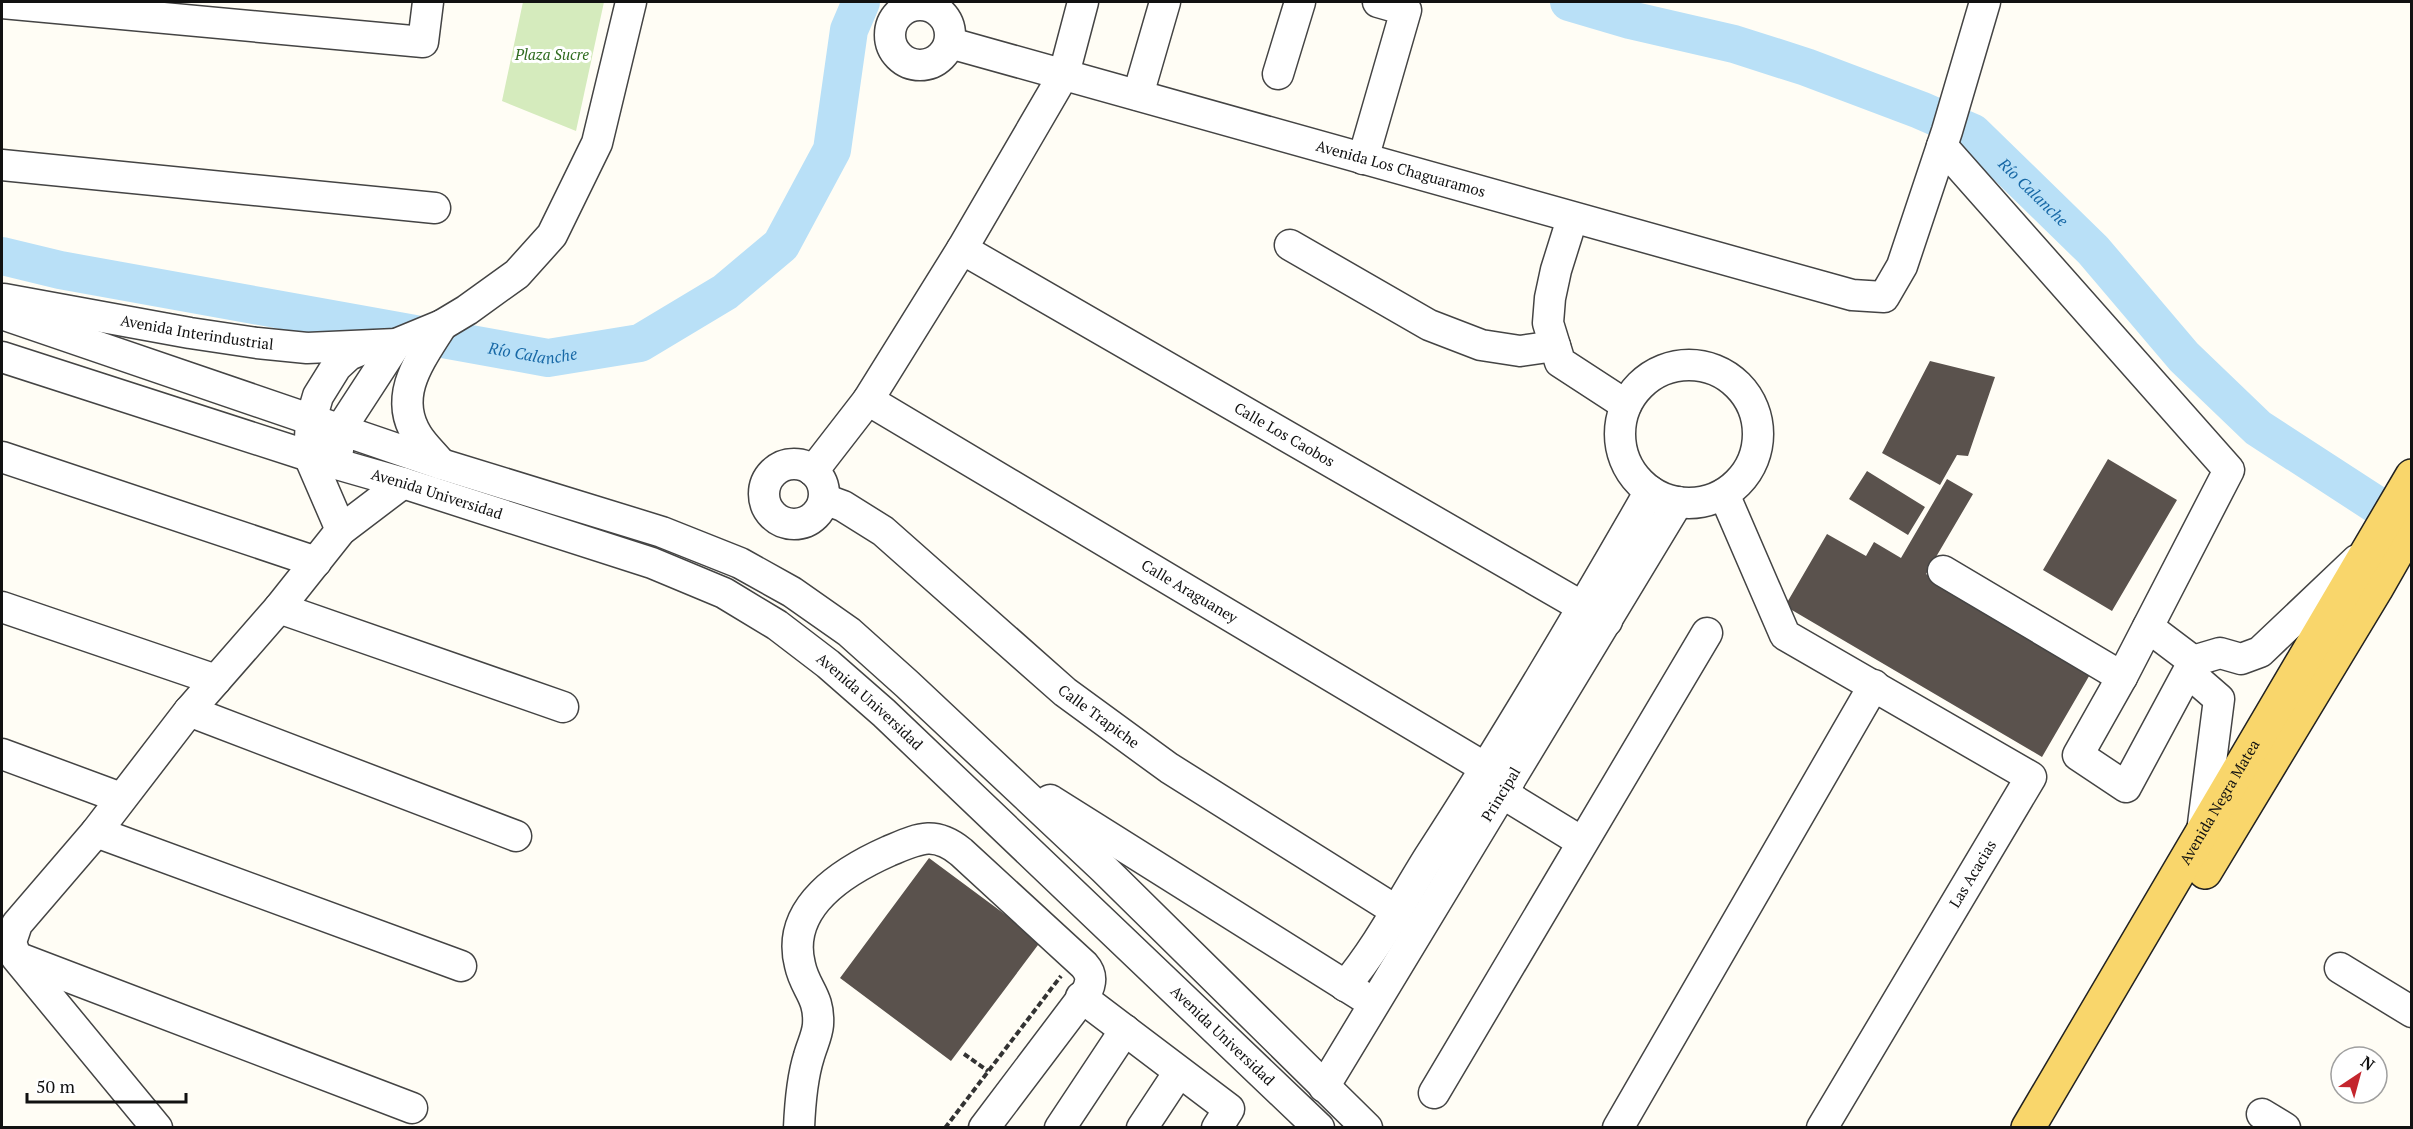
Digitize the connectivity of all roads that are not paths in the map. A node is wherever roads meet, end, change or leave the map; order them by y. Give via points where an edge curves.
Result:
1 (2, 2) edge
2 (428, 2) edge
3 (631, 2) edge
4 (1083, 2) edge
5 (1165, 2) edge
6 (1300, 2) edge
7 (1378, 2) edge
8 (1985, 2) edge
9 (950, 43) dead end
10 (1064, 74) junction
11 (1278, 74) dead end
12 (1138, 95) junction
13 (1944, 139) junction
14 (1363, 159) junction
15 (2, 165) edge
16 (435, 208) dead end
17 (1572, 219) junction
18 (1290, 245) dead end
19 (962, 249) junction
20 (2, 299) edge
21 (2, 314) edge
22 (454, 317) junction
23 (384, 345) junction
24 (1556, 346) junction
25 (2, 357) edge
26 (868, 400) junction
27 (1626, 405) junction
28 (311, 420) junction
29 (340, 430) junction
30 (309, 456) junction
31 (2, 458) edge
32 (337, 464) junction
33 (441, 464) junction
34 (813, 471) junction
35 (2410, 479) edge
36 (403, 483) junction
37 (1650, 491) junction
38 (1724, 494) junction
39 (824, 499) junction
40 (1678, 502) junction
41 (341, 530) junction
42 (2390, 538) edge
43 (316, 562) junction
44 (1943, 570) dead end
45 (2, 608) edge
46 (279, 608) junction
47 (1595, 614) junction
48 (2148, 627) junction
49 (1707, 633) dead end
50 (2192, 664) junction
51 (2122, 677) junction
52 (216, 680) junction
53 (1874, 685) junction
54 (563, 707) dead end
55 (189, 711) junction
56 (2, 754) edge
57 (990, 762) junction
58 (1499, 781) junction
59 (121, 798) junction
60 (96, 832) junction
61 (2201, 835) junction
62 (516, 837) dead end
63 (1582, 842) junction
64 (1395, 910) junction
65 (16, 957) junction
66 (461, 966) dead end
67 (2340, 968) dead end
68 (1345, 986) junction
69 (1081, 997) junction
70 (1375, 1003) junction
71 (2412, 1011) edge
72 (1125, 1030) junction
73 (1179, 1072) junction
74 (1324, 1088) junction
75 (1434, 1093) dead end
76 (412, 1108) dead end
77 (157, 1128) edge
78 (799, 1128) edge
79 (984, 1128) edge
80 (1060, 1128) edge
81 (1142, 1128) edge
82 (1217, 1128) edge
83 (1318, 1128) edge
84 (1367, 1128) edge
85 (1618, 1128) edge
86 (1822, 1128) edge
87 (2028, 1128) edge
88 (2051, 1128) edge

1 - 2 street via 423,42
3 - 22 street, Avenida Interindustrial via 597,143 552,235 518,274
4 - 10 street
5 - 12 street
6 - 11 street
7 - 14 street via 1406,10
8 - 13 street
9 - 10 street, Avenida Los Chaguaramos
10 - 12 street, Avenida Los Chaguaramos
10 - 19 street
12 - 14 street, Avenida Los Chaguaramos
13 - 17 street, Avenida Los Chaguaramos via 1902,266 1884,297 1852,295
13 - 48 street via 2229,470
14 - 17 street, Avenida Los Chaguaramos
15 - 16 street
17 - 24 street via 1550,298 1548,323
18 - 24 street via 1429,325 1471,341 1520,351
19 - 26 street
19 - 47 street, Calle Los Caobos
20 - 23 street, Avenida Interindustrial via 257,343 307,348
21 - 28 street, Avenida Universidad
22 - 23 street, Avenida Interindustrial
22 - 33 street, Avenida Interindustrial via 410,378 406,399 417,435
23 - 28 street via 349,355 336,367 318,396
23 - 29 street
24 - 27 street via 1560,362
25 - 30 street, Avenida Universidad
26 - 34 street
26 - 58 street, Calle Araguaney
27 - 37 street via 1620,428 1622,452 1632,474
27 - 38 street via 1639,385 1658,371 1681,364 1705,366 1727,375 1744,391 1755,412 1759,435 1755,459 1743,479
28 - 29 street, Avenida Universidad
28 - 30 street
29 - 32 street
29 - 33 street, Avenida Universidad
30 - 32 street, Avenida Universidad
30 - 41 street
31 - 43 street
32 - 36 street, Avenida Universidad
33 - 57 street, Avenida Universidad via 662,532 740,563 792,592 849,632
34 - 39 street via 824,489
34 - 39 street via 793,464 774,472 764,490 767,507 781,521 798,524 816,514
35 - 42 main road, Avenida Negra Matea
36 - 41 street
36 - 83 street, Avenida Universidad via 652,563 724,593 777,625 884,713
37 - 40 street
37 - 47 street, Principal
38 - 40 street via 1702,502
38 - 53 street, Las Acacias via 1785,635
39 - 64 street, Calle Trapiche via 883,531 1065,692 1150,754
40 - 47 street, Principal
41 - 43 street
42 - 50 street via 2260,652 2241,659 2220,653
42 - 61 main road, Avenida Negra Matea
42 - 88 main road, Avenida Negra Matea via 2376,589
43 - 46 street
44 - 51 street
45 - 52 street
46 - 52 street
46 - 54 street
47 - 58 street, Principal
48 - 50 street
48 - 51 street
49 - 63 street
50 - 51 street via 2126,787 2078,755
50 - 61 street via 2196,679 2218,699
52 - 55 street
53 - 85 street
53 - 86 street, Las Acacias via 2031,777
55 - 59 street
55 - 62 street
56 - 59 street
57 - 68 street, Avenida Universidad
57 - 74 street, Avenida Universidad via 1104,868
58 - 63 street, Calle Araguaney
58 - 64 street, Principal
58 - 70 street, Principal
59 - 60 street
60 - 65 street via 17,924 11,942
60 - 66 street
61 - 87 main road, Avenida Negra Matea
63 - 75 street
64 - 68 street, Principal
65 - 76 street
65 - 77 street
67 - 71 street
68 - 70 street, Avenida Universidad
69 - 72 street
69 - 78 street via 1090,987 1088,969 953,846 922,838 888,852 846,874 823,892 810,906 800,929 799,964 815,999 818,1027 803,1085
69 - 79 street
70 - 74 street, Principal
72 - 73 street
72 - 80 street
73 - 81 street
73 - 82 street via 1229,1109
74 - 84 street, Avenida Universidad

